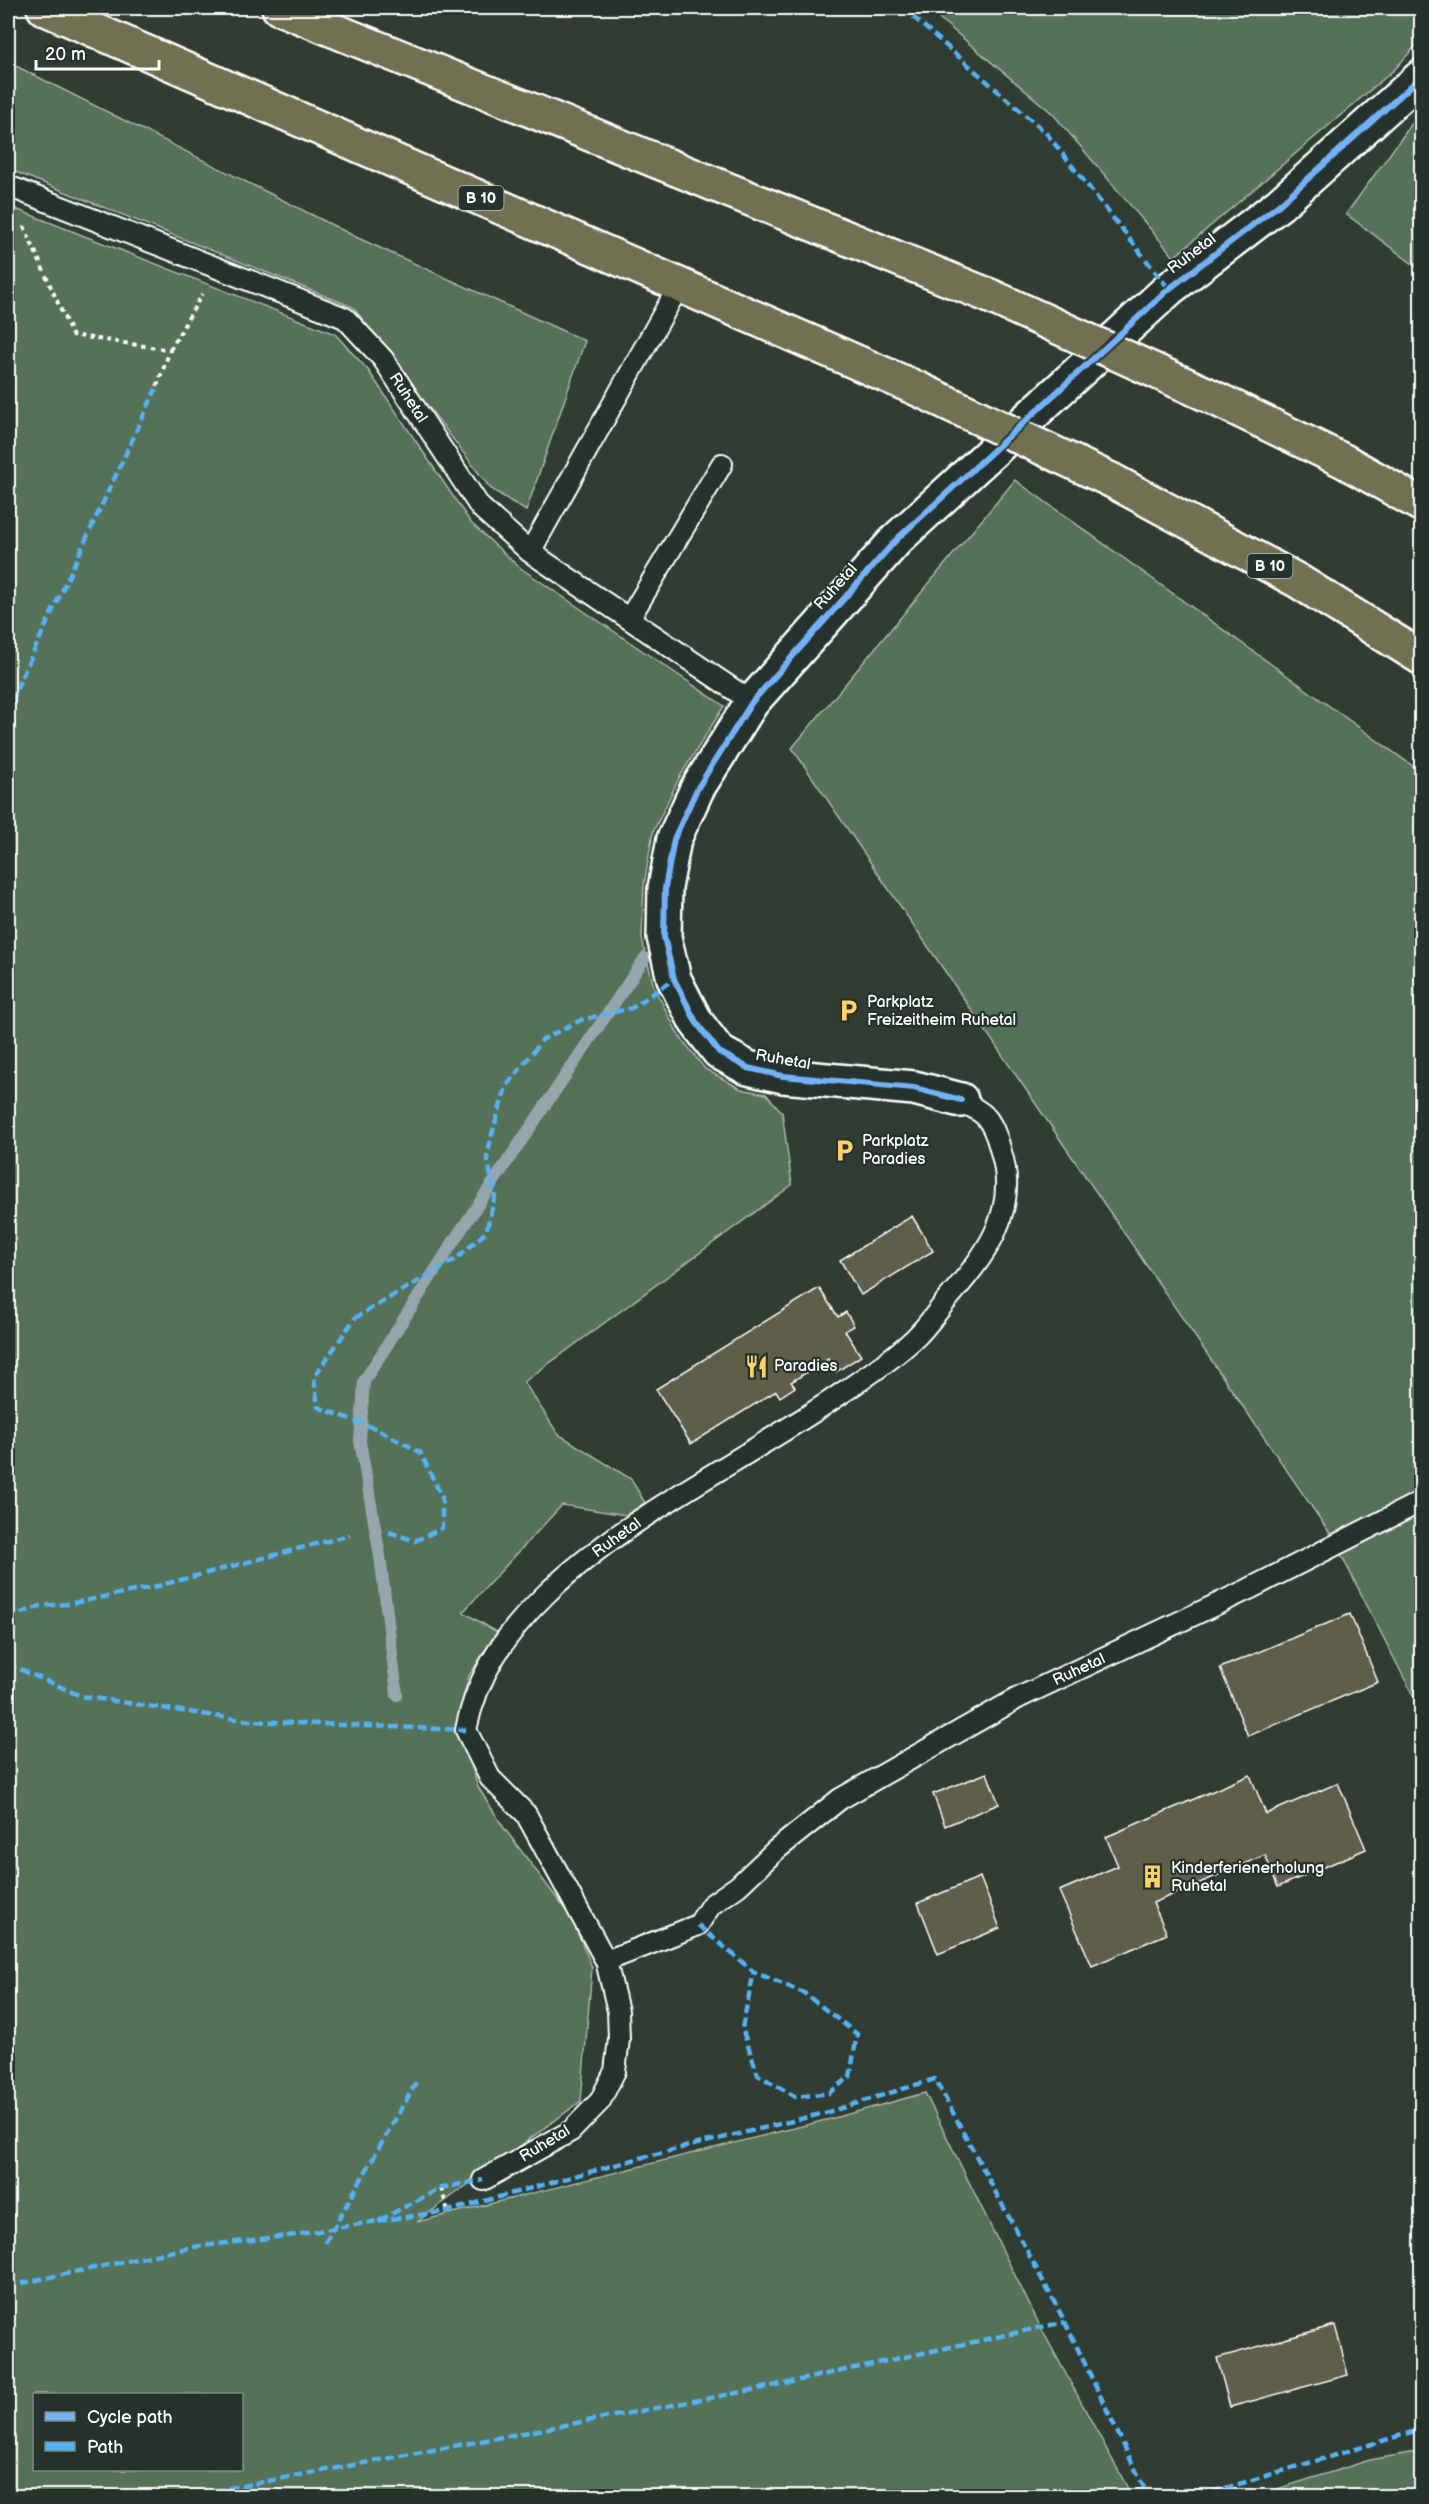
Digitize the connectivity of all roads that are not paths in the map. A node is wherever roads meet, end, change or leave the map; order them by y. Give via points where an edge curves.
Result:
1 (44, 8) edge
2 (279, 8) edge
3 (1422, 76) edge
4 (8, 186) edge
5 (680, 284) junction
6 (722, 464) dead end
7 (1422, 505) edge
8 (530, 552) junction
9 (629, 619) junction
10 (1422, 658) edge
11 (752, 702) junction
12 (961, 1100) joint
13 (1422, 1501) edge
14 (606, 1961) junction
15 (483, 2180) dead end

1 - 5 highway, B 10
2 - 7 highway, bridge via 990,296 1206,394 1344,461
3 - 11 street, Ruhetal via 1280,204 1169,289 897,539
4 - 8 lane, Ruhetal via 345,318 382,359 480,507
5 - 8 lane
5 - 10 highway, B 10, bridge via 1113,481 1298,581
6 - 9 lane
8 - 9 lane, Ruhetal
9 - 11 lane, Ruhetal
11 - 12 street, Ruhetal via 697,789 674,839 665,888 664,937 674,979 696,1022 719,1052 748,1068 804,1078 914,1088
12 - 14 lane, Ruhetal via 985,1116 998,1139 1006,1168 1007,1197 999,1227 976,1266 914,1338 861,1380 647,1516 545,1595 506,1638 480,1679 466,1730 490,1778 526,1814
13 - 14 lane, Ruhetal via 1008,1704 840,1799 711,1905 698,1925
14 - 15 lane, Ruhetal via 618,2011 619,2039 615,2071 600,2101 571,2131

